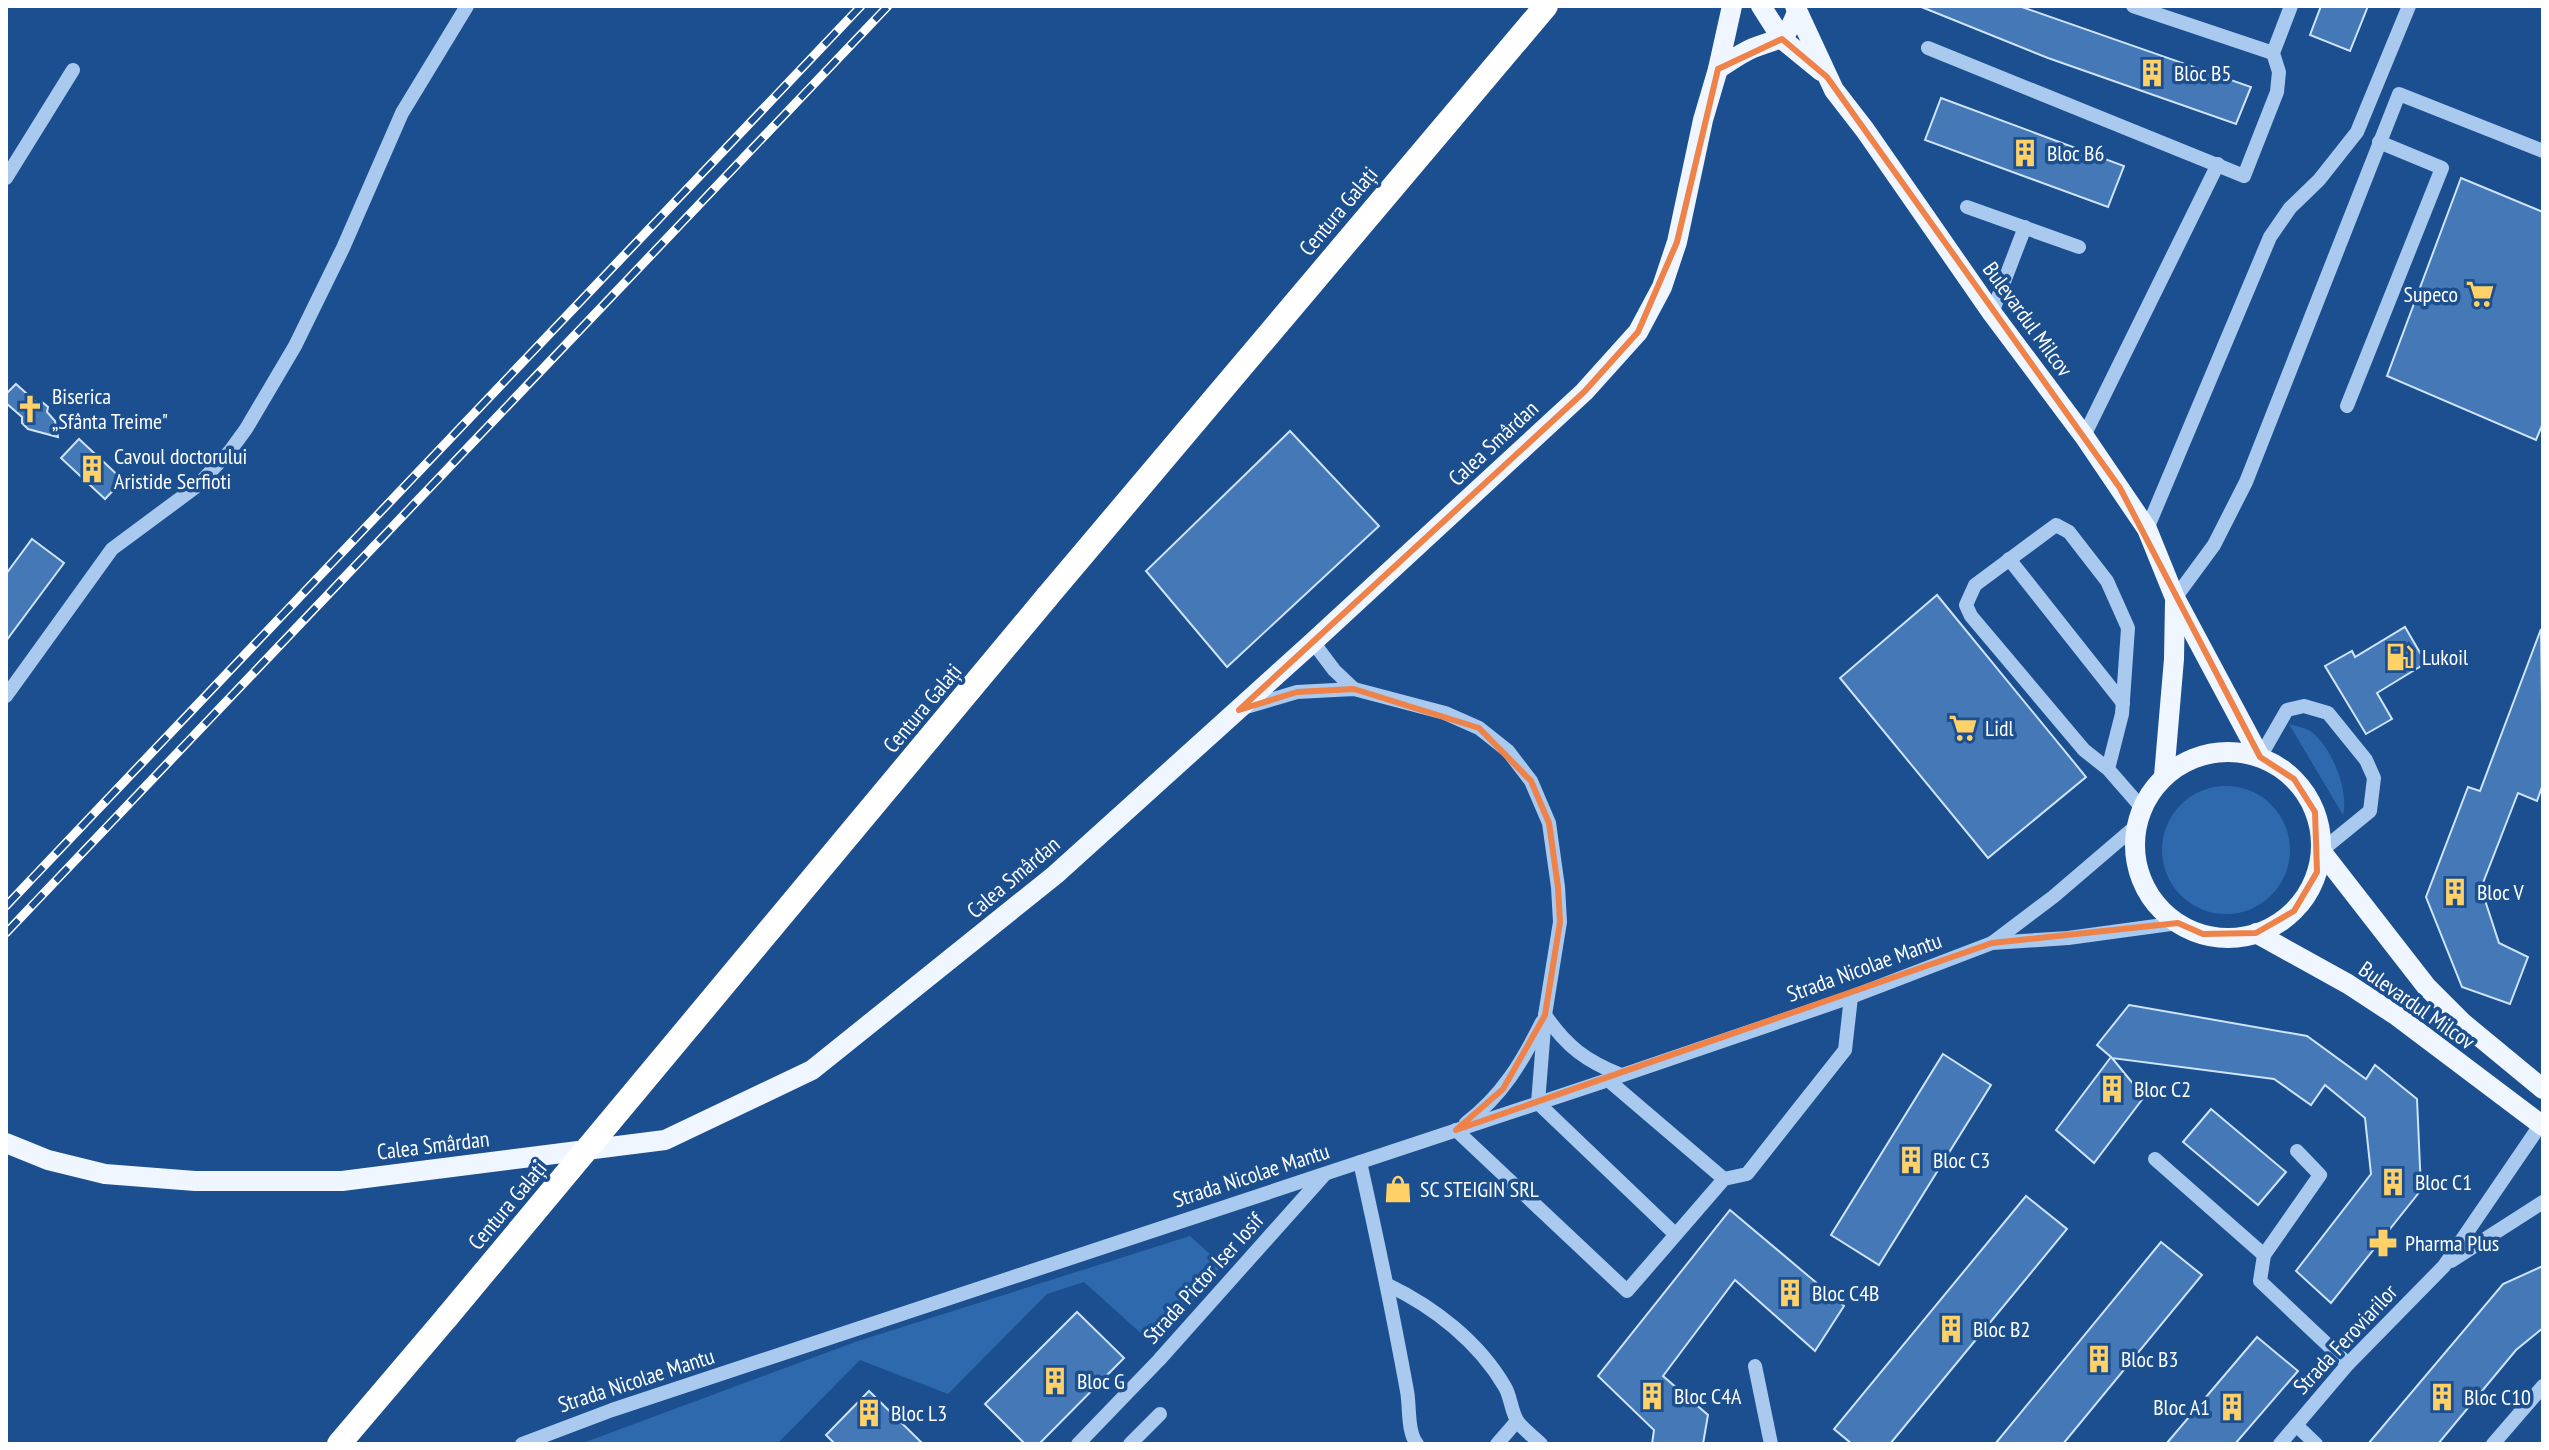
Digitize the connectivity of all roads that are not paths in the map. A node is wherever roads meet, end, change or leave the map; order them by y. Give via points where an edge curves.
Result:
1 (467, 6) edge
2 (1546, 6) edge
3 (1732, 6) edge
4 (1761, 6) edge
5 (2133, 6) edge
6 (2291, 6) edge
7 (2409, 6) edge
8 (1796, 9) edge
9 (1782, 39) junction
10 (1928, 48) dead end
11 (2273, 53) junction
12 (1718, 69) junction
13 (73, 70) dead end
14 (1827, 77) junction
15 (2379, 142) junction
16 (2543, 151) edge
17 (2218, 164) junction
18 (6, 178) edge
19 (1967, 207) dead end
20 (2025, 227) junction
21 (2079, 247) dead end
22 (1992, 313) junction
23 (2347, 406) dead end
24 (2084, 436) junction
25 (2147, 529) junction
26 (2009, 559) junction
27 (2175, 598) junction
28 (1313, 642) junction
29 (1354, 689) junction
30 (6, 696) edge
31 (2123, 703) junction
32 (1239, 710) junction
33 (2260, 757) junction
34 (2108, 769) junction
35 (2164, 776) junction
36 (2139, 817) junction
37 (2321, 851) junction
38 (2178, 923) junction
39 (2256, 933) junction
40 (1992, 943) junction
41 (1851, 997) junction
42 (1545, 1015) junction
43 (1615, 1078) junction
44 (2543, 1089) edge
45 (1538, 1103) junction
46 (2542, 1123) edge
47 (1456, 1130) junction
48 (6, 1143) edge
49 (2297, 1151) dead end
50 (2155, 1159) dead end
51 (1360, 1162) junction
52 (1325, 1174) junction
53 (1724, 1179) junction
54 (2543, 1202) edge
55 (1675, 1234) junction
56 (2264, 1255) junction
57 (2444, 1266) junction
58 (1388, 1285) junction
59 (2348, 1364) junction
60 (1755, 1366) dead end
61 (2543, 1386) edge
62 (1160, 1414) dead end
63 (1517, 1421) junction
64 (2296, 1425) junction
65 (339, 1444) edge
66 (522, 1444) edge
67 (1078, 1444) edge
68 (1130, 1444) edge
69 (1417, 1444) edge
70 (1497, 1444) edge
71 (1541, 1444) edge
72 (1771, 1444) edge
73 (2280, 1444) edge
74 (2316, 1444) edge
75 (2493, 1444) edge

1 - 30 street via 402,113 295,346 246,429 197,486 112,549
2 - 65 highway, Centura Galați, bridge
3 - 12 main road, Calea Smârdan
4 - 9 main road, Bulevardul Milcov
5 - 11 street
6 - 11 street
7 - 25 street via 2357,132 2270,237
8 - 9 main road
8 - 14 main road, Bulevardul Milcov
9 - 12 main road via 1752,48
9 - 14 main road, Bulevardul Milcov
10 - 17 street
11 - 17 street via 2279,72 2277,92 2244,176
12 - 28 main road, Calea Smârdan via 1677,242 1662,287 1638,332 1584,392
13 - 18 street
14 - 22 main road, Bulevardul Milcov
15 - 16 street via 2399,94
15 - 23 street via 2442,168
15 - 27 street via 2246,482 2214,545
17 - 24 street
19 - 20 street
20 - 21 street
20 - 22 street
22 - 24 main road, Bulevardul Milcov
24 - 25 main road, Bulevardul Milcov
25 - 27 main road, Bulevardul Milcov
26 - 31 street
26 - 31 street via 2056,525 2069,532 2107,581 2128,628
26 - 34 street via 1975,585 1966,605 1971,616 2084,750
27 - 33 main road, Bulevardul Milcov
27 - 35 main road, Bulevardul Milcov
28 - 29 street
28 - 32 main road, Calea Smârdan
29 - 32 street via 1297,692
29 - 42 street via 1445,713 1479,728 1508,751 1531,781 1549,823 1558,887 1560,922
31 - 34 street
32 - 48 main road, Calea Smârdan via 1055,875 812,1070 665,1140 342,1181 105,1174
33 - 35 main road via 2220,751 2190,760
33 - 37 main road via 2294,779 2315,812
33 - 37 street via 2287,710 2304,706 2328,713 2366,760 2374,778 2370,811
34 - 36 street
35 - 36 main road
36 - 38 main road via 2134,844 2142,881 2163,912
36 - 40 street, Strada Nicolae Mantu via 2053,897
37 - 39 main road via 2308,893 2294,911
37 - 44 main road, Bulevardul Milcov via 2426,986
38 - 39 main road via 2230,938
38 - 40 street, Strada Nicolae Mantu
39 - 46 main road, Bulevardul Milcov via 2397,1016
40 - 41 street, Strada Nicolae Mantu
41 - 43 street, Strada Nicolae Mantu
41 - 53 street via 1845,1050 1747,1174
42 - 43 street via 1561,1038
42 - 45 street
42 - 47 street via 1503,1089
43 - 45 street, Strada Nicolae Mantu
43 - 53 street
45 - 47 street, Strada Nicolae Mantu
45 - 55 street
46 - 57 street, Strada Feroviarilor
47 - 51 street, Strada Nicolae Mantu
47 - 55 street via 1627,1291
49 - 56 street via 2320,1175
50 - 56 street
51 - 52 street, Strada Nicolae Mantu
51 - 58 street
52 - 66 street, Strada Nicolae Mantu
52 - 67 street, Strada Pictor Iser Iosif
53 - 55 street
54 - 57 street, Strada Feroviarilor
56 - 59 street via 2260,1281
57 - 59 street, Strada Feroviarilor
58 - 63 street via 1446,1320 1492,1367
58 - 69 street
59 - 64 street, Strada Feroviarilor
60 - 72 street
61 - 75 street
62 - 68 street
63 - 70 street
63 - 71 street
64 - 73 street, Strada Feroviarilor
64 - 74 street

